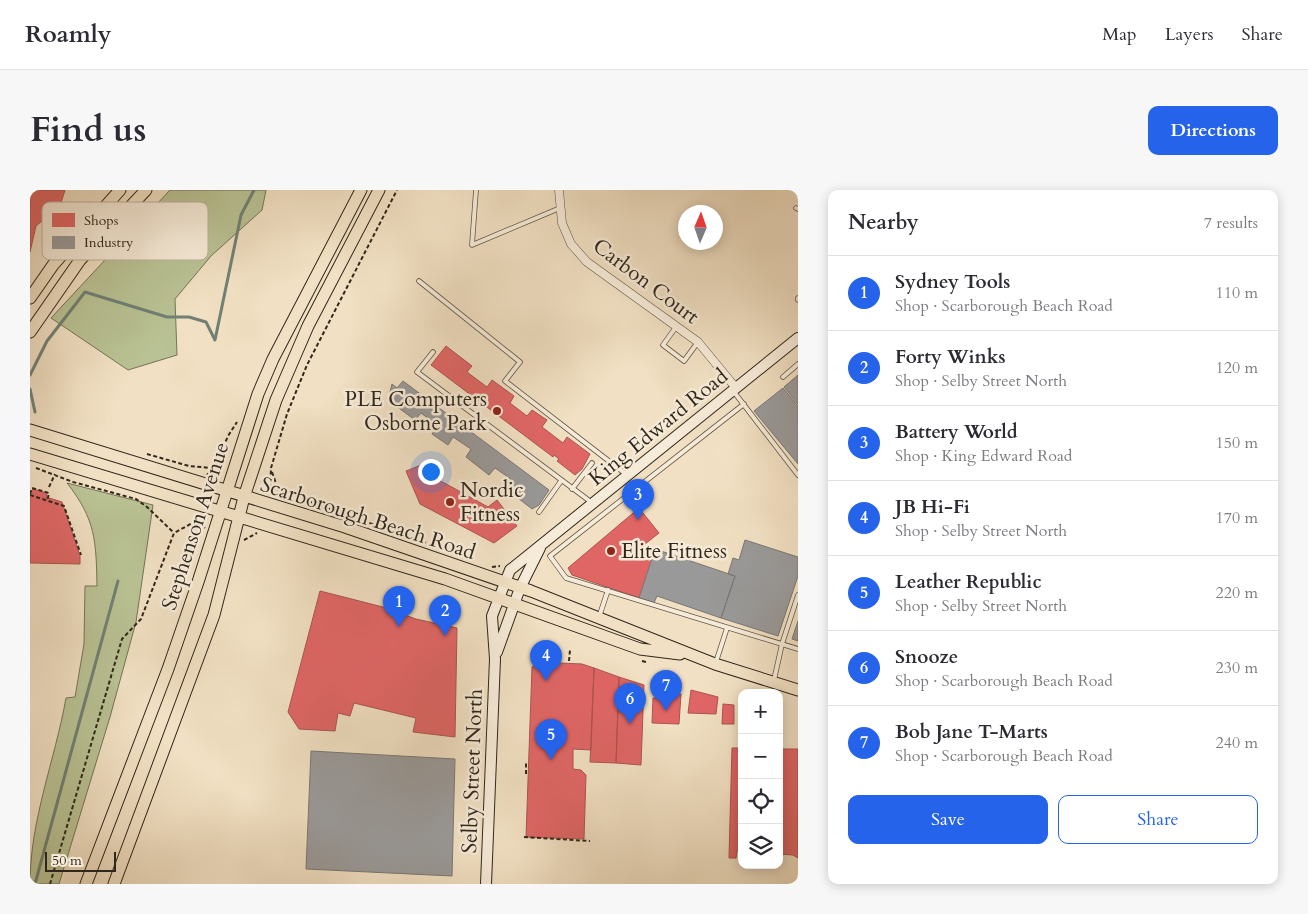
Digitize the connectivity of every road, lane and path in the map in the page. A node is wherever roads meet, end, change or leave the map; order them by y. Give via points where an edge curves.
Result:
1 (120, 190) edge
2 (146, 190) edge
3 (361, 190) edge
4 (379, 190) edge
5 (397, 190) edge
6 (476, 190) edge
7 (560, 190) edge
8 (109, 202) edge
9 (135, 202) edge
10 (560, 208) junction
11 (57, 260) edge
12 (80, 260) edge
13 (419, 281) dead end
14 (30, 298) edge
15 (676, 327) junction
16 (31, 330) edge
17 (798, 338) edge
18 (698, 342) junction
19 (433, 352) dead end
20 (798, 364) edge
21 (783, 377) dead end
22 (734, 389) junction
23 (744, 404) junction
24 (30, 430) edge
25 (30, 454) edge
26 (592, 463) dead end
27 (36, 468) dead end
28 (270, 468) junction
29 (55, 474) junction
30 (798, 475) edge
31 (628, 476) junction
32 (561, 481) junction
33 (49, 487) dead end
34 (572, 489) junction
35 (226, 491) junction
36 (279, 491) junction
37 (30, 495) edge
38 (244, 497) junction
39 (47, 501) junction
40 (593, 504) junction
41 (220, 511) junction
42 (539, 512) dead end
43 (239, 516) junction
44 (198, 520) dead end
45 (174, 534) junction
46 (428, 544) dead end
47 (542, 545) junction
48 (81, 555) dead end
49 (500, 566) dead end
50 (492, 567) dead end
51 (504, 583) junction
52 (520, 588) junction
53 (608, 590) junction
54 (798, 595) edge
55 (498, 599) junction
56 (513, 604) junction
57 (599, 618) junction
58 (727, 628) junction
59 (782, 644) junction
60 (570, 650) dead end
61 (798, 650) edge
62 (689, 654) junction
63 (495, 659) junction
64 (569, 661) dead end
65 (642, 661) dead end
66 (646, 662) dead end
67 (715, 664) junction
68 (774, 682) junction
69 (798, 690) edge
70 (526, 761) dead end
71 (526, 774) dead end
72 (524, 837) dead end
73 (590, 841) dead end
74 (50, 884) edge
75 (86, 884) edge
76 (114, 884) edge
77 (486, 884) edge

1 - 8 main road
2 - 9 main road
3 - 35 main road, Stephenson Avenue via 273,359
4 - 38 main road, Stephenson Avenue via 308,326 276,400
5 - 28 path via 307,365 277,441
6 - 10 lane via 472,245
7 - 10 street, Carbon Court
10 - 15 street, Carbon Court via 571,244 587,262
11 - 14 main road
12 - 16 main road
13 - 31 lane via 520,362 505,381
15 - 18 street, Carbon Court
15 - 18 lane via 663,345 684,361
17 - 22 main road, King Edward Road
18 - 22 street, Carbon Court
19 - 32 lane via 417,372
20 - 21 lane
22 - 23 lane
22 - 31 main road, King Edward Road
23 - 30 lane
23 - 53 lane via 550,556 566,578
24 - 35 main road, Scarborough Beach Road
25 - 41 main road, Scarborough Beach Road
26 - 34 lane
27 - 29 path
28 - 36 path
28 - 36 path via 270,484
29 - 33 path
29 - 45 path via 72,482 136,499
31 - 40 main road, King Edward Road
32 - 34 lane
32 - 42 lane
34 - 40 lane
35 - 38 main road, Scarborough Beach Road
35 - 41 main road, Stephenson Avenue
36 - 46 path
37 - 39 path
37 - 39 path via 32,488 50,493
38 - 43 main road, Stephenson Avenue
38 - 51 main road, Scarborough Beach Road via 344,527
39 - 48 path via 64,506
40 - 47 main road, King Edward Road
41 - 43 main road, Scarborough Beach Road
41 - 75 main road, Stephenson Avenue via 168,669
43 - 55 main road, Scarborough Beach Road via 446,579
43 - 76 main road, Stephenson Avenue via 214,615
44 - 45 path
45 - 74 path via 141,619 122,638
47 - 51 main road, King Edward Road via 510,570
47 - 52 main road, King Edward Road
49 - 50 path
51 - 52 main road, Scarborough Beach Road
51 - 55 main road, King Edward Road
52 - 56 main road, King Edward Road
52 - 57 main road, Scarborough Beach Road
53 - 57 lane
53 - 58 lane
54 - 59 lane
55 - 56 main road, Scarborough Beach Road
55 - 63 main road, Selby Street North via 492,616
56 - 62 main road, Scarborough Beach Road via 640,649
56 - 63 main road, Selby Street North
57 - 62 main road, Scarborough Beach Road
58 - 59 lane
58 - 67 lane
59 - 61 lane
59 - 68 lane
60 - 64 path
62 - 67 main road, Scarborough Beach Road
63 - 77 main road, Selby Street North
65 - 66 path
67 - 68 main road, Scarborough Beach Road
68 - 69 main road, Scarborough Beach Road
70 - 71 path
72 - 73 path

